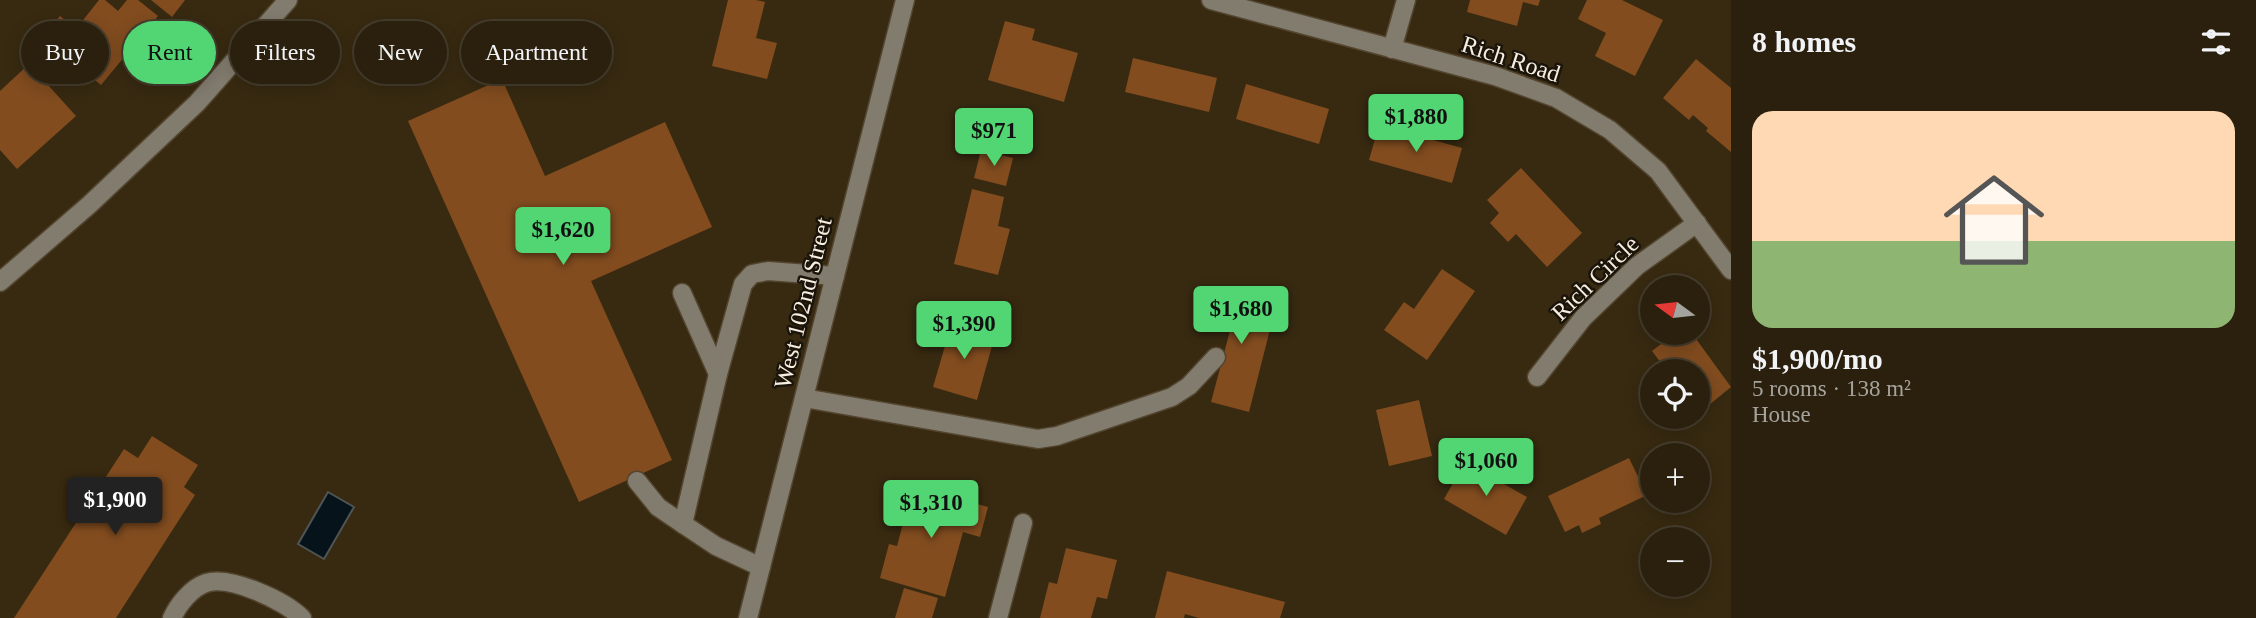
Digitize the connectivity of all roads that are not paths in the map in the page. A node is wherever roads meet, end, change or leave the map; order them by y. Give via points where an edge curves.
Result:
1 (288, 0) edge
2 (905, 0) edge
3 (1211, 0) edge
4 (1406, 0) edge
5 (1392, 49) junction
6 (1697, 223) junction
7 (1731, 270) edge
8 (835, 276) junction
9 (0, 282) edge
10 (682, 293) dead end
11 (1216, 357) dead end
12 (718, 373) junction
13 (1537, 377) dead end
14 (804, 398) junction
15 (637, 481) dead end
16 (1023, 523) dead end
17 (682, 524) junction
18 (761, 566) junction
19 (172, 618) edge
20 (302, 618) edge
21 (748, 618) edge
22 (998, 618) edge

1 - 9 street via 197,103
2 - 8 street, West 102nd Street
3 - 5 street, Rich Road
4 - 5 street
5 - 6 street, Rich Road via 1495,76 1556,98 1610,130 1658,171
6 - 7 street, Rich Road
6 - 13 street, Rich Circle via 1637,266 1583,318
8 - 12 street via 752,274 743,284
8 - 14 street, West 102nd Street
10 - 12 street
11 - 14 street via 1172,397 1038,439
12 - 17 street
14 - 18 street, West 102nd Street
15 - 17 street via 658,507
16 - 22 street
17 - 18 street
18 - 21 street, West 102nd Street
19 - 20 street via 180,602 205,583 227,582 272,597

